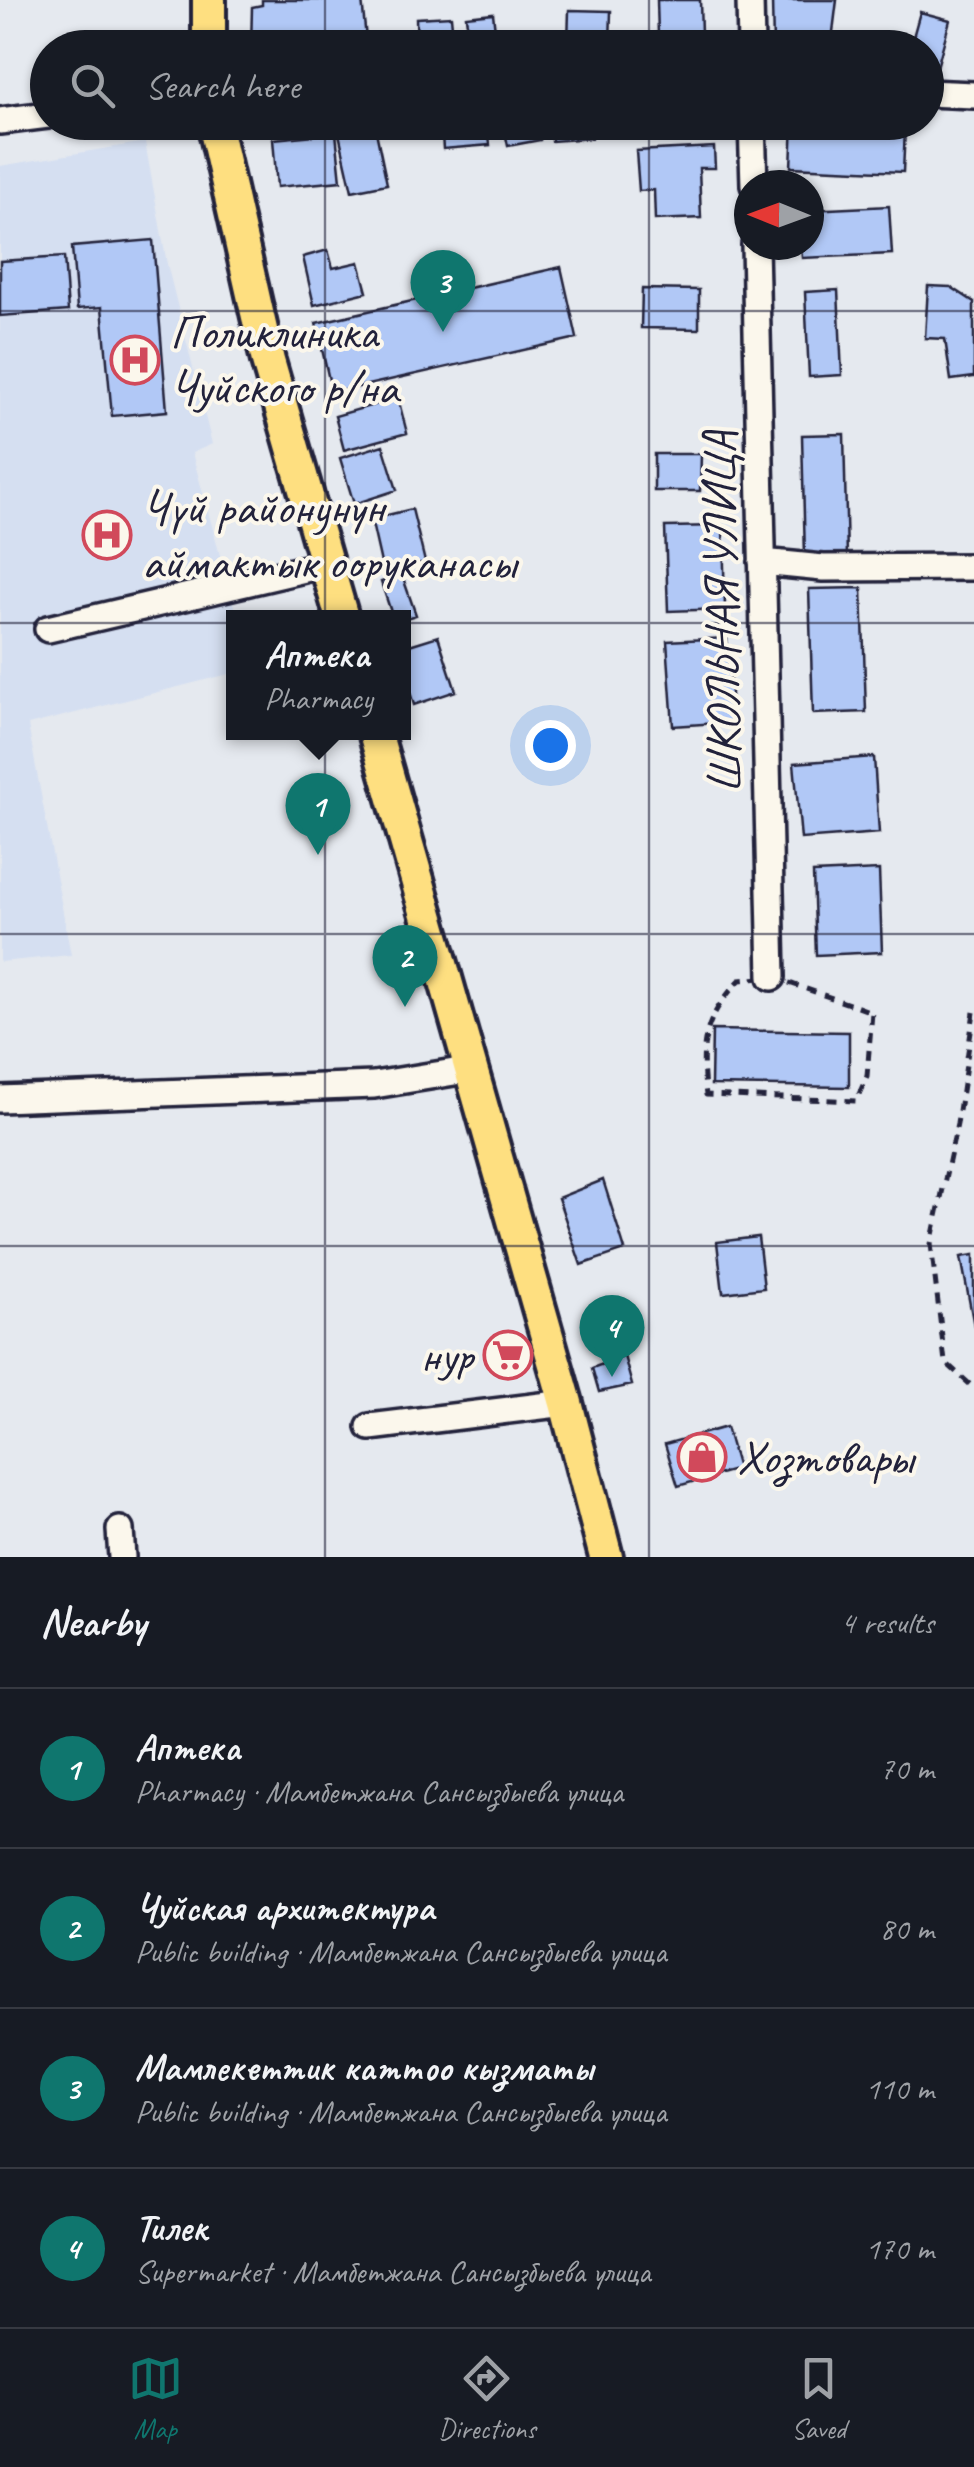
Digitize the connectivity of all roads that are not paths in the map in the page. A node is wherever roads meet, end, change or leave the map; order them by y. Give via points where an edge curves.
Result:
1 (209, 0) edge
2 (750, 0) edge
3 (210, 30) edge
4 (750, 30) edge
5 (944, 93) edge
6 (974, 94) edge
7 (30, 117) edge
8 (0, 121) edge
9 (218, 140) edge
10 (753, 140) edge
11 (754, 170) edge
12 (755, 260) edge
13 (762, 562) junction
14 (326, 564) junction
15 (974, 567) edge
16 (340, 610) edge
17 (48, 629) dead end
18 (377, 740) edge
19 (772, 976) road end
20 (472, 1070) junction
21 (0, 1099) edge
22 (566, 1403) junction
23 (370, 1428) dead end
24 (120, 1530) dead end
25 (122, 1557) edge
26 (606, 1557) edge

1 - 3 main road
2 - 4 street
5 - 6 street
7 - 8 street
9 - 14 main road via 268,361
10 - 11 street
12 - 13 street, ШКОЛЬНАЯ УЛИЦА
13 - 15 street
13 - 19 street, ШКОЛЬНАЯ УЛИЦА
14 - 16 main road
14 - 17 street
18 - 20 main road
20 - 21 street via 374,1084
20 - 22 main road
22 - 23 street
22 - 26 main road
24 - 25 street

